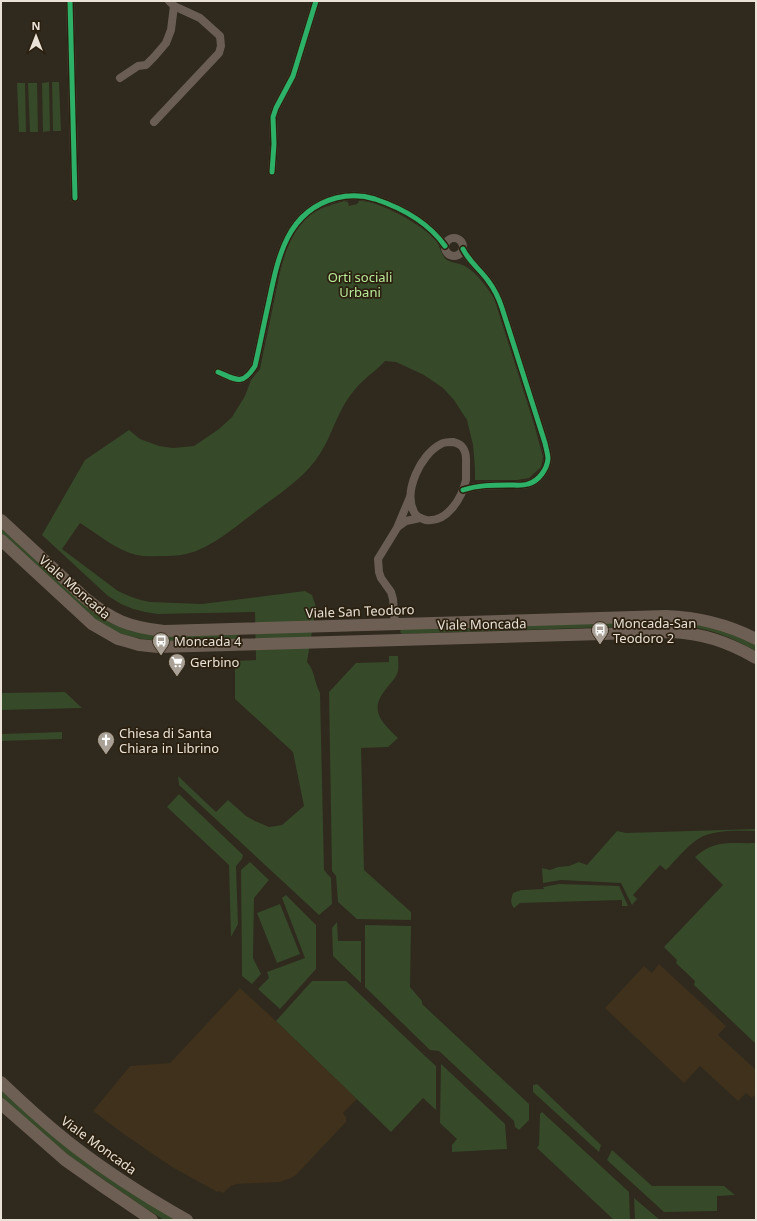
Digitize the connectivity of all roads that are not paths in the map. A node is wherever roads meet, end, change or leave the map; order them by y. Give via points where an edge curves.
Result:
1 (70, 1) edge
2 (316, 1) edge
3 (172, 4) edge
4 (120, 78) dead end
5 (154, 122) dead end
6 (272, 172) dead end
7 (75, 198) dead end
8 (428, 227) junction
9 (451, 239) junction
10 (445, 246) junction
11 (463, 249) junction
12 (452, 257) junction
13 (475, 267) junction
14 (218, 372) dead end
15 (466, 475) junction
16 (485, 486) junction
17 (463, 490) junction
18 (411, 496) junction
19 (420, 518) junction
20 (1, 520) edge
21 (397, 528) junction
22 (1, 540) edge
23 (395, 624) junction
24 (358, 625) junction
25 (756, 639) edge
26 (396, 640) junction
27 (358, 641) junction
28 (756, 658) edge
29 (1, 1082) edge
30 (1, 1104) edge
31 (152, 1220) edge
32 (187, 1220) edge

1 - 7 street
2 - 6 street via 293,76 273,117
3 - 4 street via 171,30 166,43 146,65 138,66
3 - 5 street via 200,18 220,36 220,50
8 - 9 street
8 - 10 street
8 - 14 street via 391,204 367,196 343,196 328,200 312,209 293,228 285,241 278,261 255,366 248,377 238,380
9 - 10 street
9 - 11 street via 461,241
10 - 12 street via 448,255
11 - 12 street via 461,254
11 - 13 street
12 - 13 street
13 - 16 street via 496,291 548,458 542,474 530,484
15 - 16 street via 472,482
15 - 17 street
15 - 18 street via 466,453 460,444 442,444 431,451 419,465
16 - 17 street
17 - 19 street via 446,514 432,521
18 - 19 street via 414,513
18 - 21 street
19 - 21 street via 406,521
20 - 24 main road, Viale San Teodoro via 85,598 118,621 136,627 164,631
21 - 23 street via 378,559 381,578 393,599
22 - 27 main road, Viale Moncada via 83,617 124,641 158,647
23 - 24 main road, Viale San Teodoro
23 - 25 main road, Viale San Teodoro via 680,616 734,628
23 - 26 main road
24 - 27 main road
26 - 27 main road, Viale Moncada
26 - 28 main road, Viale Moncada via 684,633 714,639
29 - 32 main road, Viale Moncada via 75,1148 119,1179
30 - 31 main road via 65,1160

